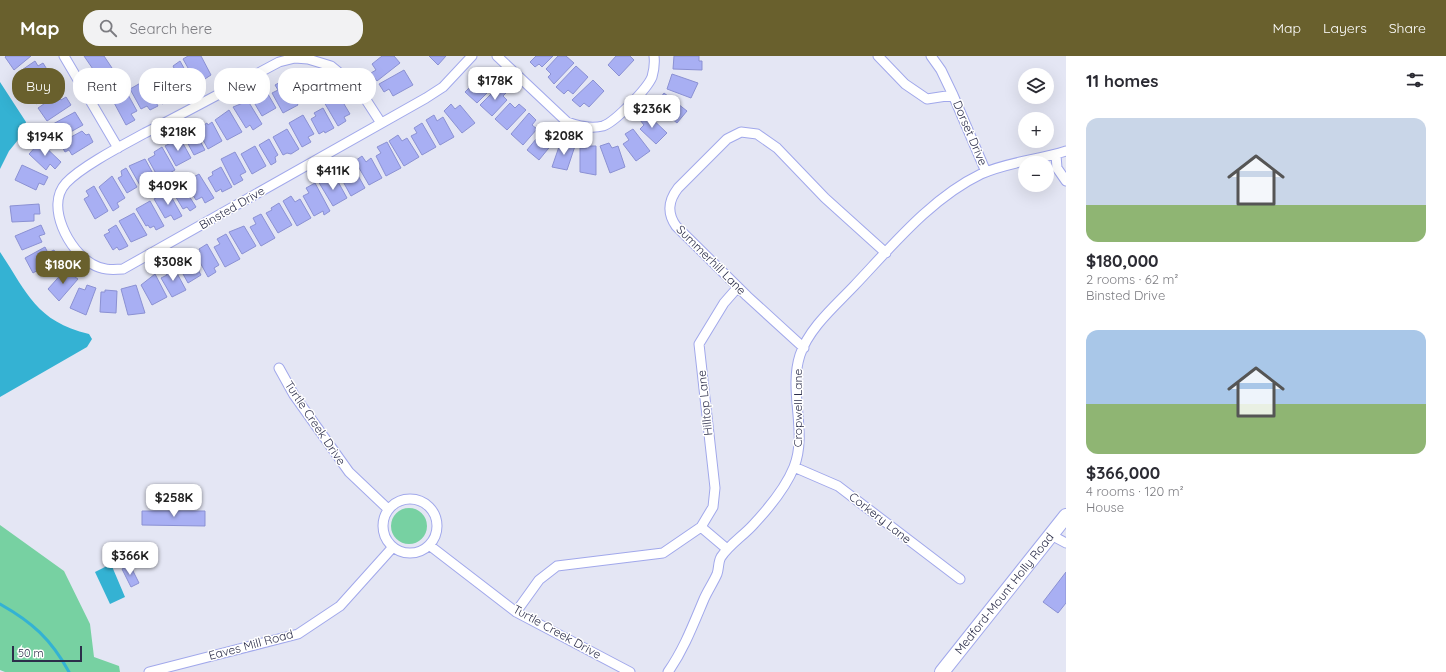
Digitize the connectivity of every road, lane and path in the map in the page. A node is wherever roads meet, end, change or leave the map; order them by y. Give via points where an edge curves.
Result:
1 (64, 56) edge
2 (472, 56) edge
3 (497, 56) edge
4 (654, 56) edge
5 (878, 56) edge
6 (931, 56) edge
7 (953, 95) junction
8 (381, 123) junction
9 (118, 148) junction
10 (1066, 151) edge
11 (1056, 155) junction
12 (986, 172) junction
13 (1066, 181) edge
14 (886, 253) junction
15 (738, 287) junction
16 (804, 348) junction
17 (279, 368) dead end
18 (794, 467) junction
19 (388, 509) junction
20 (1066, 516) edge
21 (701, 527) junction
22 (1051, 535) junction
23 (1066, 543) edge
24 (429, 545) junction
25 (393, 547) junction
26 (727, 549) junction
27 (960, 579) dead end
28 (516, 612) junction
29 (149, 672) edge
30 (630, 672) edge
31 (668, 672) edge
32 (942, 672) edge

1 - 9 street
2 - 8 street, Binsted Drive via 443,87
3 - 4 street via 567,122 590,127 603,126 611,122 642,90 651,79 655,64
5 - 7 street, Dorset Drive via 905,84 927,99
6 - 7 street, Dorset Drive
7 - 12 street, Dorset Drive
8 - 9 street, Binsted Drive via 359,89 331,66 295,58 279,62
8 - 9 street, Binsted Drive via 134,265 124,269 107,270 80,256 60,219 58,204 65,184
10 - 11 street, Cropwell Lane
11 - 12 street, Cropwell Lane
11 - 13 street via 1057,168
12 - 14 street, Cropwell Lane via 971,179 940,201
14 - 15 street, Summerhill Lane via 825,198 777,148 757,134 741,132 727,139 678,188 669,208 676,226
14 - 16 street, Cropwell Lane via 824,318
15 - 16 street, Summerhill Lane
15 - 21 street, Hilltop Lane via 724,303 699,344 715,488 713,508
16 - 18 street, Cropwell Lane via 800,354 796,381 799,439
17 - 19 street, Turtle Creek Drive via 294,395 349,472
18 - 26 street, Cropwell Lane via 781,490 754,524
18 - 27 street, Corkery Lane via 838,486
19 - 24 street via 396,502 406,499 426,504 434,513 437,524 435,536
19 - 25 street via 383,522 384,536
20 - 22 main road, Medford-Mount Holly Road
21 - 26 street
21 - 28 street, Hilltop Lane via 663,553 557,566 539,580
22 - 23 street
22 - 32 main road, Medford-Mount Holly Road
24 - 25 street via 421,551 411,553
24 - 28 street, Turtle Creek Drive
25 - 29 street, Eaves Mill Road via 340,606 298,634
26 - 31 street, Cropwell Lane via 719,560 717,573 687,640
28 - 30 street, Turtle Creek Drive

